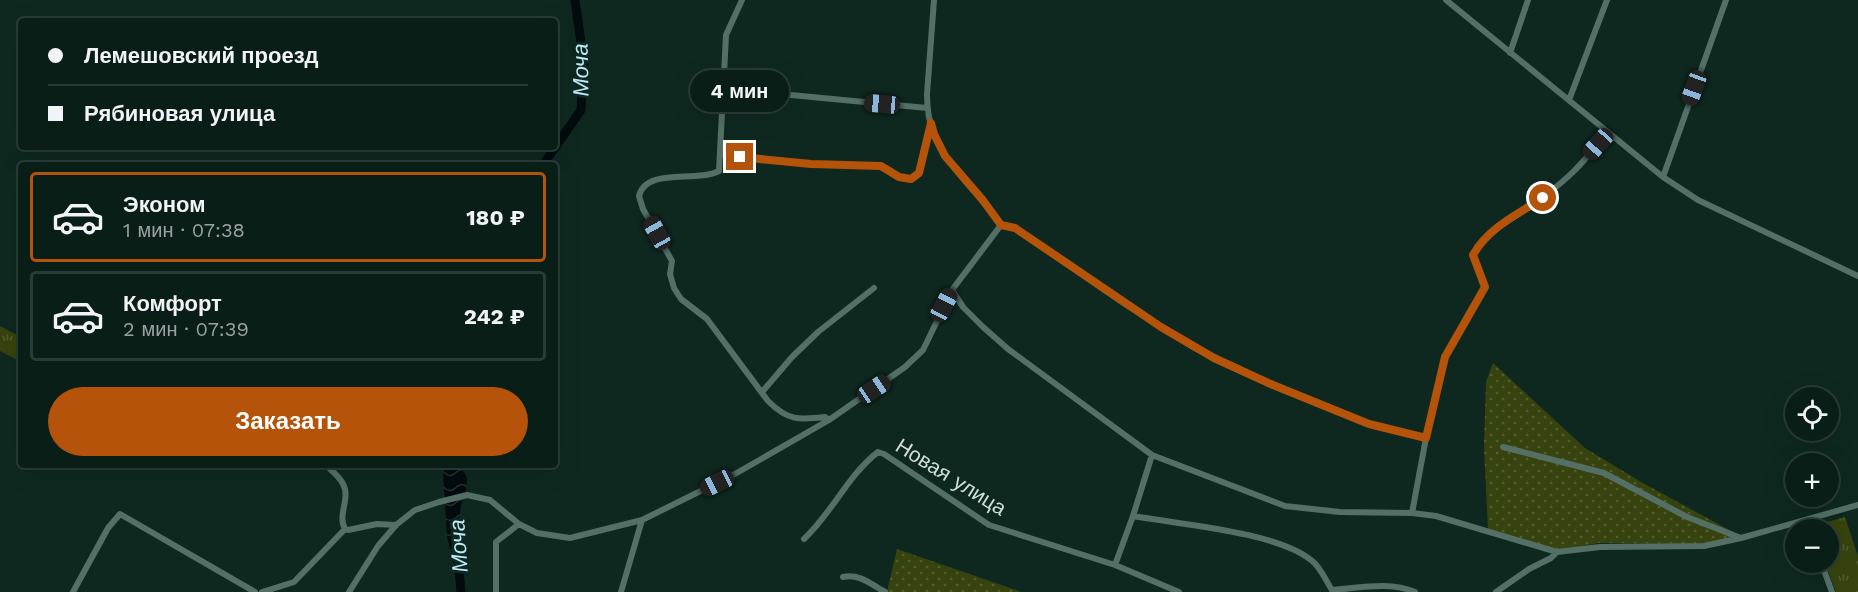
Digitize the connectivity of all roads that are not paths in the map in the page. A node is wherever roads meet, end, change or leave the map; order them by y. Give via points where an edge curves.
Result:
1 (742, 0) edge
2 (934, 0) edge
3 (1446, 0) edge
4 (1528, 0) edge
5 (1607, 0) edge
6 (1726, 0) edge
7 (1510, 53) junction
8 (748, 91) dead end
9 (1569, 100) junction
10 (927, 108) junction
11 (931, 123) junction
12 (1610, 134) junction
13 (720, 154) junction
14 (1663, 177) junction
15 (1001, 225) junction
16 (1858, 276) edge
17 (874, 288) dead end
18 (952, 290) junction
19 (762, 392) junction
20 (829, 420) junction
21 (1426, 438) junction
22 (1503, 447) dead end
23 (1152, 455) junction
24 (329, 468) edge
25 (1858, 505) edge
26 (1412, 513) junction
27 (1133, 516) junction
28 (1808, 519) edge
29 (642, 520) junction
30 (519, 524) junction
31 (396, 525) junction
32 (1785, 526) edge
33 (345, 529) junction
34 (1741, 538) junction
35 (804, 539) dead end
36 (1557, 552) junction
37 (1115, 566) junction
38 (1825, 573) edge
39 (843, 577) dead end
40 (1511, 582) junction
41 (73, 592) edge
42 (255, 592) edge
43 (262, 592) edge
44 (349, 592) edge
45 (496, 592) edge
46 (621, 592) edge
47 (885, 592) edge
48 (1179, 592) edge
49 (1415, 592) edge
50 (1496, 592) edge
51 (1505, 592) edge
52 (1832, 592) edge

1 - 13 street via 726,35
2 - 10 street
3 - 7 street
4 - 7 street
5 - 9 street
6 - 14 street
7 - 9 street
8 - 10 street
9 - 12 street
10 - 11 street
11 - 13 street via 919,173 911,179 881,166 811,164
11 - 15 street via 945,156
12 - 14 street
12 - 21 street via 1543,198 1480,242 1473,255 1485,287 1445,357
13 - 19 street via 719,171 699,177 658,178 645,184 639,196 672,261 674,288 681,299 707,319
14 - 16 street via 1698,200
15 - 18 street
15 - 21 street via 1015,228 1161,327 1214,358 1369,424
17 - 19 street via 818,332
18 - 20 street via 923,350
18 - 23 street via 963,307 1008,350
19 - 20 street via 788,417
20 - 29 street via 735,474
21 - 26 street
22 - 34 street via 1604,473 1687,517
23 - 26 street via 1285,506
23 - 27 street
24 - 33 street via 344,485
25 - 28 street
26 - 36 street via 1450,519
27 - 37 street
27 - 49 street via 1281,544 1312,560 1332,590 1388,586
29 - 30 street via 570,538 537,533
29 - 46 street
30 - 31 street via 490,500 467,495 415,510
30 - 45 street via 496,542
31 - 33 street
31 - 44 street
32 - 34 street
33 - 43 street via 294,582
34 - 36 street via 1704,546 1600,547
35 - 37 street, Новая улица via 878,452 989,525
36 - 40 street
37 - 48 street, Новая улица
38 - 52 street
39 - 47 street via 861,578
40 - 50 street
40 - 51 street
41 - 42 street via 108,528 120,514

